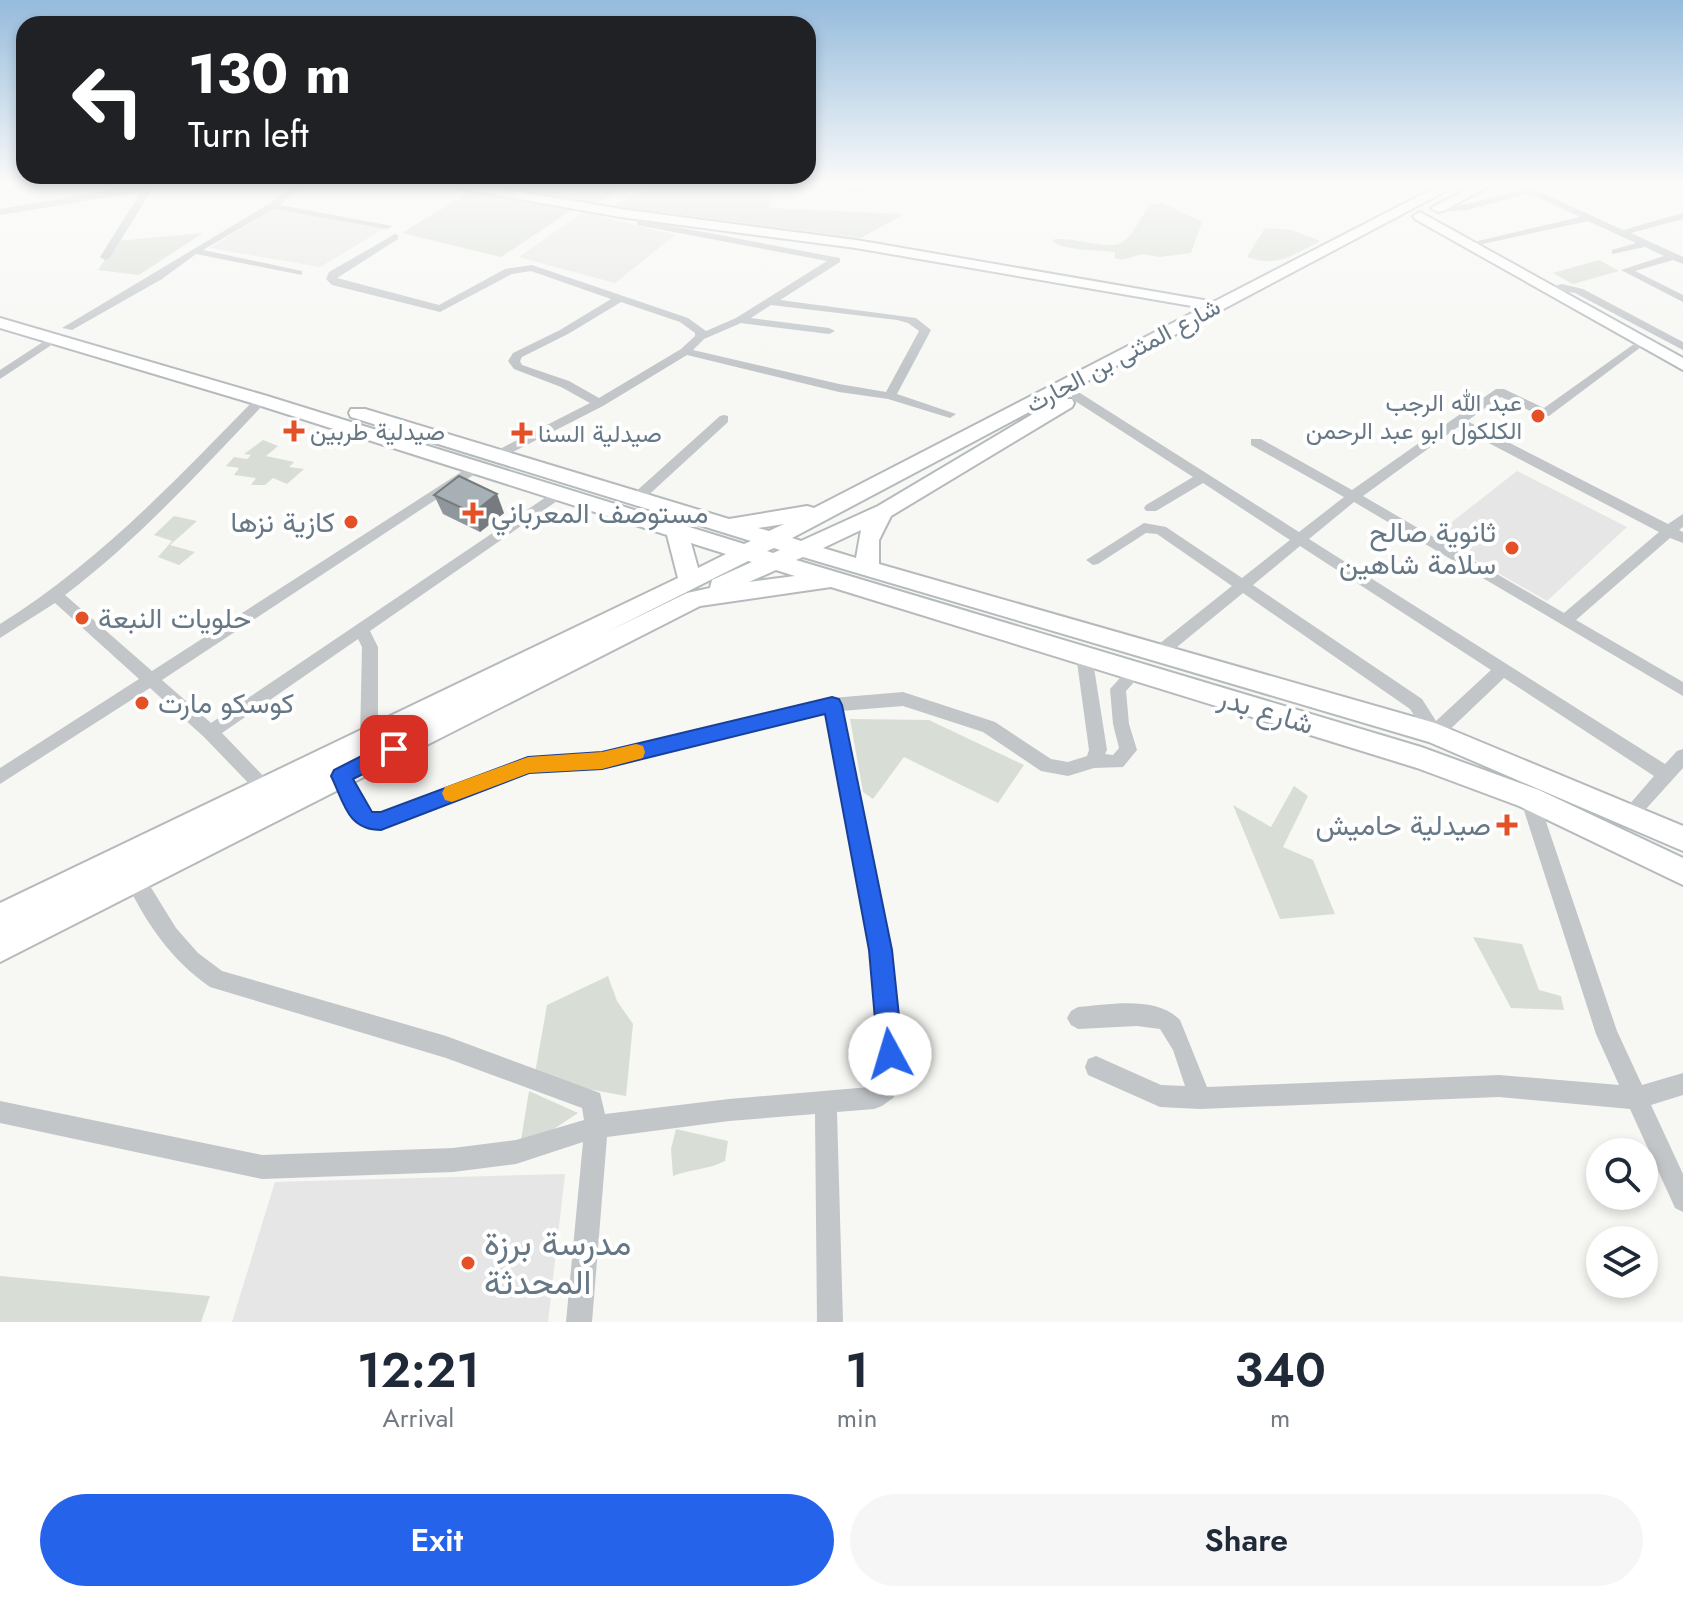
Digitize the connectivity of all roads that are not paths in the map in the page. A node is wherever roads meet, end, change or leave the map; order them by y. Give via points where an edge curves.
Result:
1 (112, 246) edge
2 (203, 246) edge
3 (380, 246) edge
4 (760, 246) edge
5 (866, 246) edge
6 (1332, 246) edge
7 (1362, 246) edge
8 (1474, 246) edge
9 (1639, 246) edge
10 (1649, 246) edge
11 (194, 251) junction
12 (1616, 252) dead end
13 (105, 257) dead end
14 (1678, 259) edge
15 (298, 273) dead end
16 (1549, 289) junction
17 (622, 297) junction
18 (1683, 299) edge
19 (769, 302) junction
20 (0, 305) edge
21 (1215, 306) junction
22 (740, 320) junction
23 (0, 323) edge
24 (829, 331) dead end
25 (60, 334) junction
26 (700, 337) junction
27 (1641, 342) junction
28 (1683, 347) edge
29 (685, 351) junction
30 (125, 352) junction
31 (1683, 365) edge
32 (0, 375) edge
33 (890, 396) junction
34 (1076, 396) junction
35 (261, 400) junction
36 (599, 403) junction
37 (950, 414) dead end
38 (724, 419) dead end
39 (1456, 421) junction
40 (1256, 442) dead end
41 (499, 455) junction
42 (477, 468) junction
43 (1204, 477) junction
44 (560, 494) junction
45 (1353, 496) junction
46 (637, 498) junction
47 (837, 507) junction
48 (1151, 508) dead end
49 (885, 511) junction
50 (1683, 519) edge
51 (726, 526) junction
52 (677, 531) junction
53 (1676, 534) edge
54 (1297, 539) junction
55 (803, 549) junction
56 (774, 550) junction
57 (750, 551) junction
58 (1093, 560) dead end
59 (868, 569) junction
60 (837, 581) junction
61 (1242, 586) junction
62 (692, 590) junction
63 (908, 592) junction
64 (57, 596) junction
65 (1566, 620) junction
66 (361, 630) junction
67 (0, 632) edge
68 (1160, 652) junction
69 (1084, 655) junction
70 (1136, 671) junction
71 (1501, 671) junction
72 (151, 679) junction
73 (1683, 690) edge
74 (832, 705) junction
75 (210, 732) junction
76 (1435, 733) junction
77 (369, 739) junction
78 (1683, 756) edge
79 (1094, 761) junction
80 (1666, 774) junction
81 (341, 776) junction
82 (0, 777) edge
83 (265, 789) junction
84 (1529, 798) junction
85 (1630, 814) junction
86 (1683, 839) edge
87 (1683, 872) edge
88 (135, 879) junction
89 (0, 918) edge
90 (0, 947) edge
91 (1078, 1018) dead end
92 (1096, 1067) dead end
93 (1683, 1084) edge
94 (1200, 1098) junction
95 (1636, 1098) junction
96 (826, 1102) junction
97 (0, 1112) edge
98 (596, 1127) junction
99 (1683, 1200) edge
100 (579, 1322) edge
101 (830, 1322) edge

1 - 13 street
2 - 11 street
3 - 17 street via 331,279 440,309 525,267
4 - 19 street via 836,260
5 - 21 main road
6 - 21 main road, شارع المثنى بن الحارث
7 - 34 main road, شارع المثنى بن الحارث
8 - 16 main road
9 - 12 street
10 - 14 street
11 - 15 street
11 - 25 street
14 - 18 street via 1626,270
16 - 27 main road
16 - 28 street via 1579,291
17 - 26 street via 684,320 701,332
17 - 36 street via 514,361
19 - 22 street
19 - 33 street via 897,317 919,325 925,330
20 - 25 main road
21 - 47 main road, شارع المثنى بن الحارث
22 - 24 street
22 - 26 street
23 - 25 main road
25 - 30 main road
25 - 32 street
26 - 29 street
27 - 31 main road
27 - 39 street via 1545,413 1500,392
29 - 33 street
29 - 36 street
30 - 35 main road
30 - 41 main road
33 - 37 street
34 - 43 street
34 - 49 main road, شارع المثنى بن الحارث
35 - 42 main road
35 - 64 street
36 - 41 street
38 - 46 street
39 - 45 street
39 - 53 street
40 - 45 street
41 - 42 main road
41 - 46 main road
42 - 44 main road
42 - 72 street
43 - 48 street
43 - 54 street
44 - 52 main road
44 - 66 street
45 - 54 street
45 - 65 street
46 - 51 main road
47 - 51 main road
47 - 56 main road, شارع المثنى بن الحارث
49 - 55 main road, شارع المثنى بن الحارث
49 - 59 main road via 869,532
50 - 53 street
51 - 56 main road
52 - 57 main road
52 - 62 main road
53 - 65 street
54 - 61 street
54 - 71 street
55 - 56 main road, شارع المثنى بن الحارث
55 - 59 main road, شارع بدر
56 - 57 main road
56 - 60 main road, شارع بدر
56 - 62 main road
57 - 62 main road
58 - 61 street via 1151,527
59 - 63 main road, شارع بدر
60 - 62 main road
60 - 63 main road, شارع بدر
61 - 68 street
61 - 76 street via 1416,704
62 - 77 main road
62 - 81 main road
63 - 68 main road, شارع بدر
63 - 69 main road, شارع بدر
64 - 67 street
64 - 72 street
65 - 73 street
66 - 75 street
66 - 77 street via 370,647
68 - 76 main road, شارع بدر
69 - 70 main road, شارع بدر
69 - 79 street via 1098,750
70 - 79 street via 1118,689 1128,750 1117,762
70 - 84 main road, شارع بدر via 1421,758
71 - 76 street
71 - 80 street
72 - 75 street
72 - 82 street
74 - 79 street via 903,699 989,727 1047,766 1068,769
74 - 81 street via 602,760 528,765 381,821 368,821 360,814
74 - 96 street via 880,950 893,1079 874,1098
75 - 83 street
76 - 85 main road, شارع بدر
77 - 83 main road
78 - 80 street
80 - 85 street
81 - 88 main road
83 - 89 main road
84 - 87 main road, شارع بدر
84 - 95 street via 1607,1034
85 - 86 main road, شارع بدر
88 - 90 main road
88 - 98 street via 192,965 217,980 446,1047 592,1101
91 - 94 street via 1145,1016 1166,1021
92 - 94 street via 1160,1096
93 - 95 street
94 - 95 street via 1499,1086
95 - 99 street
96 - 98 street
96 - 101 street
97 - 98 street via 262,1167 453,1160 516,1152
98 - 100 street

